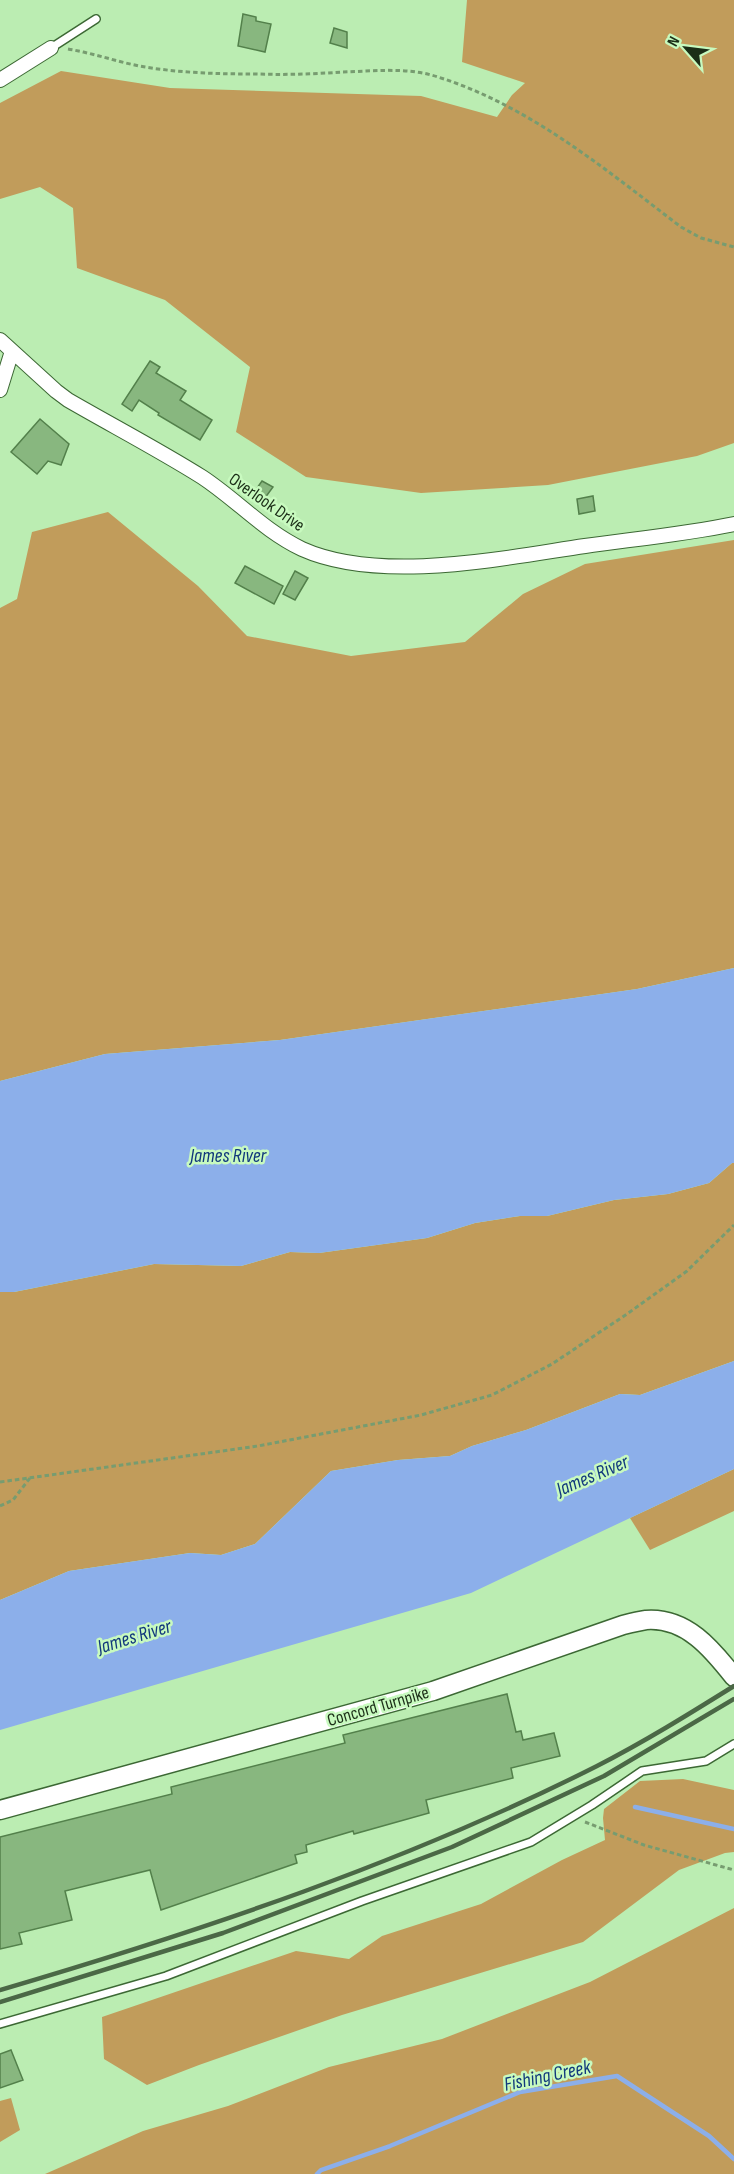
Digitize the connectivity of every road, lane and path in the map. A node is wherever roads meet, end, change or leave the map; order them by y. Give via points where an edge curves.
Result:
1 (96, 19) dead end
2 (51, 48) junction
3 (0, 80) edge
4 (734, 247) edge
5 (0, 340) edge
6 (12, 351) junction
7 (0, 390) edge
8 (734, 524) edge
9 (734, 1225) edge
10 (30, 1478) junction
11 (0, 1482) edge
12 (0, 1506) edge
13 (734, 1677) edge
14 (734, 1744) edge
15 (0, 1810) edge
16 (572, 1817) junction
17 (734, 1870) edge
18 (0, 2024) edge

1 - 2 lane
2 - 3 street
2 - 4 path via 174,71 258,74 385,70 438,76 477,92 559,137 700,238
5 - 6 street, Overlook Drive
6 - 7 street
6 - 8 street, Overlook Drive via 68,400 203,478 288,542 332,558 390,567 444,565 678,535
9 - 10 path via 687,1271 627,1314 552,1364 492,1395 421,1415 258,1446
10 - 11 path
10 - 12 path via 13,1500
13 - 15 street, Concord Turnpike via 700,1638 669,1622 623,1624 433,1691
14 - 16 lane via 706,1761 642,1771
16 - 17 path via 644,1845
16 - 18 lane via 531,1842 166,1976

